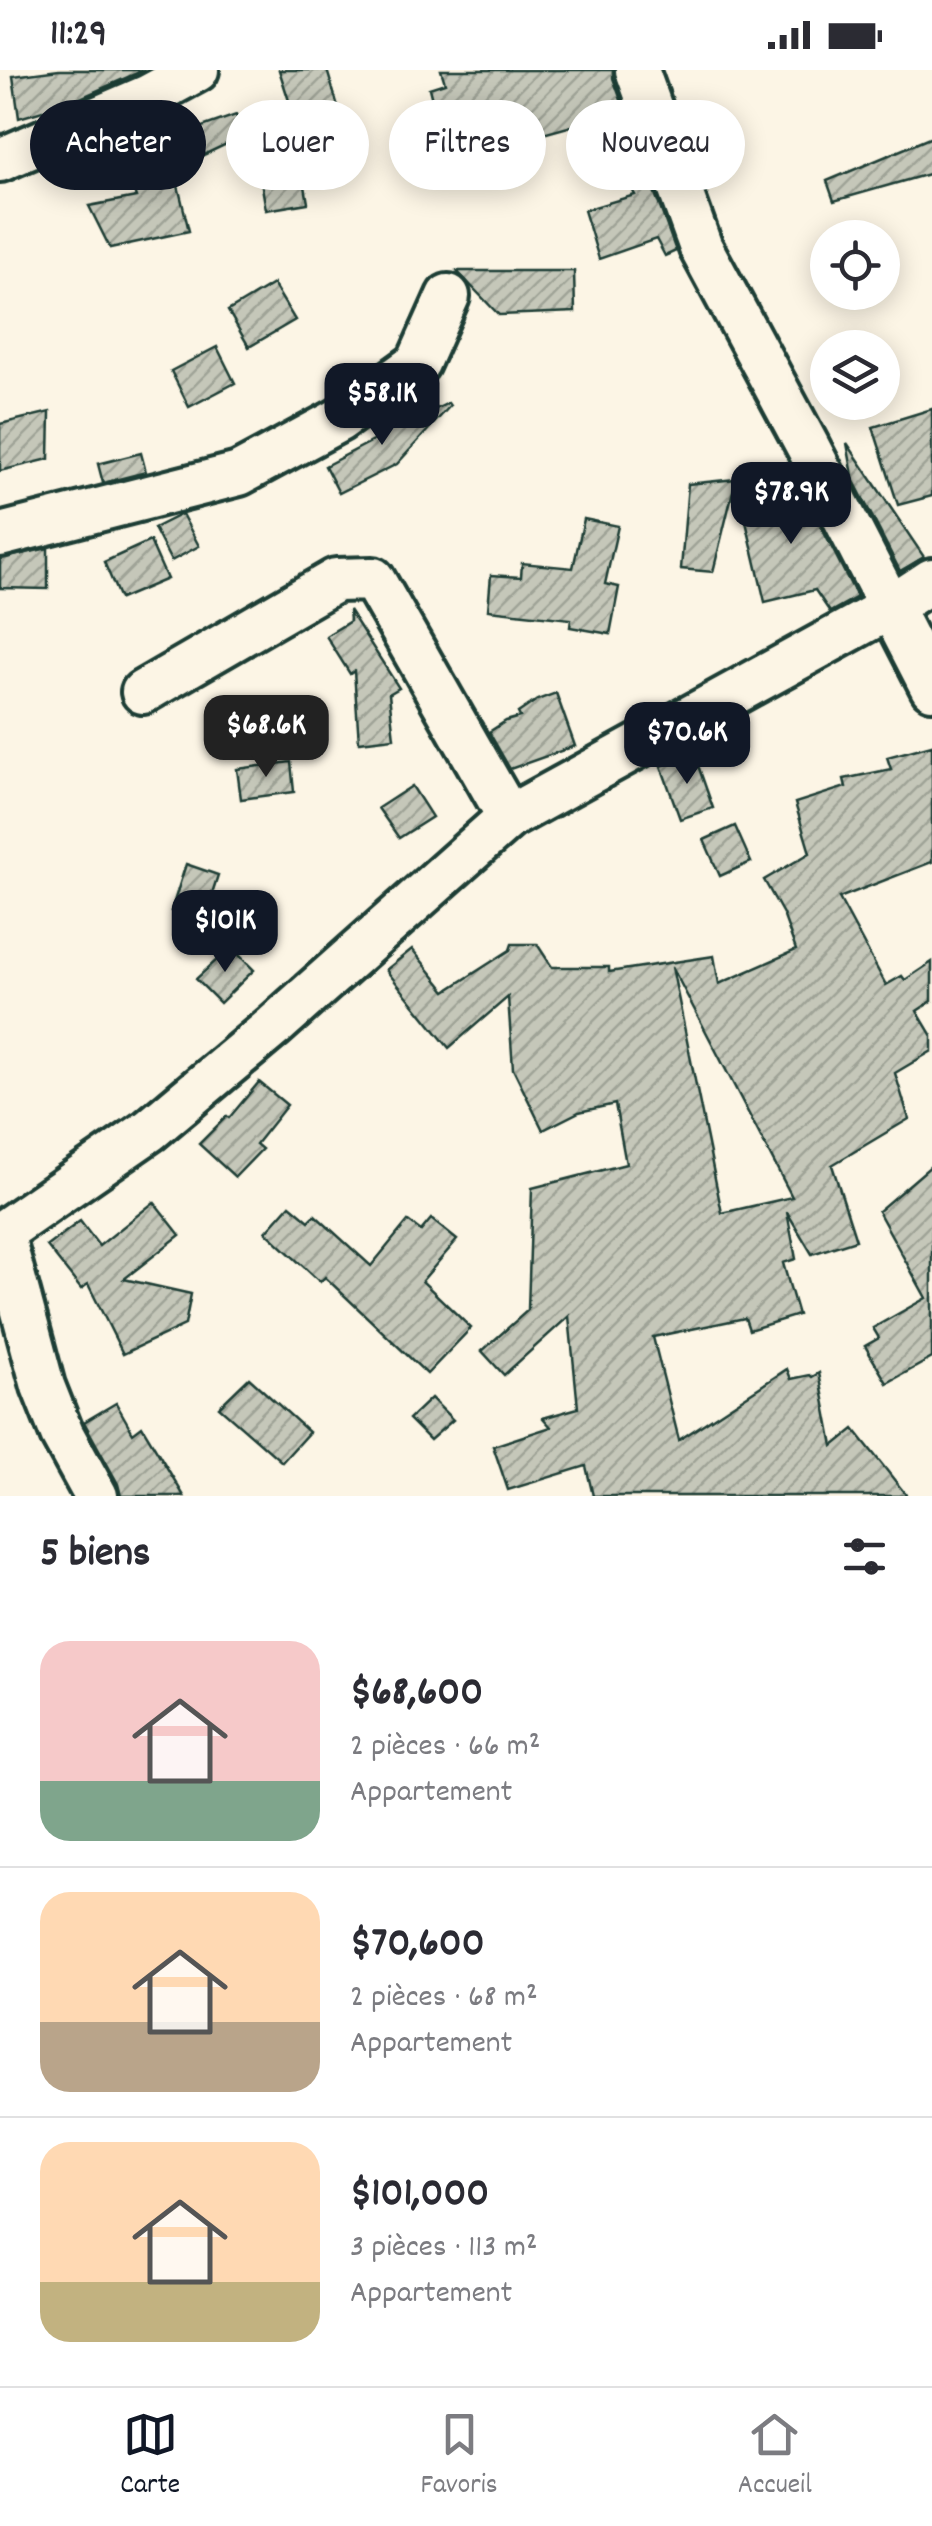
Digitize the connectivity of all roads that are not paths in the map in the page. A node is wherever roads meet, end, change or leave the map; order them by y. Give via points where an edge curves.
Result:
1 (197, 70) edge
2 (637, 70) edge
3 (0, 160) edge
4 (448, 296) dead end
5 (0, 534) edge
6 (932, 580) edge
7 (891, 608) junction
8 (932, 688) edge
9 (142, 692) dead end
10 (510, 817) junction
11 (1, 1234) edge
12 (96, 1496) edge

1 - 3 street
2 - 7 street via 700,248
4 - 5 street via 418,363 339,420 239,474
6 - 7 street
7 - 8 street
7 - 10 street
9 - 10 street via 336,580 373,579
10 - 11 street via 150,1130
11 - 12 street via 43,1386

